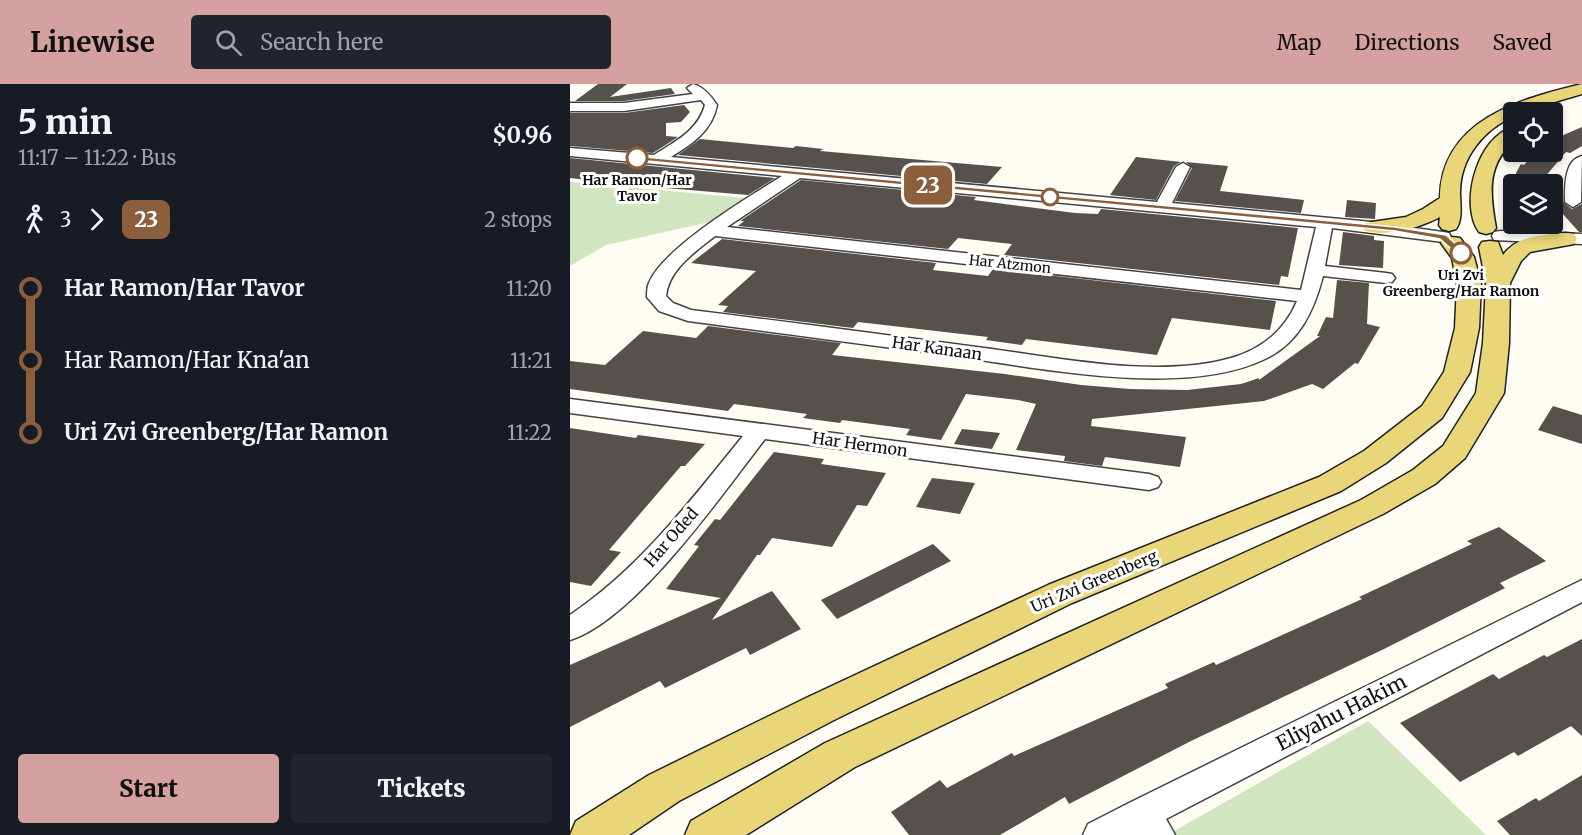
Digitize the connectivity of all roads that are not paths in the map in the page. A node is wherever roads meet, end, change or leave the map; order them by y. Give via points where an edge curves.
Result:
1 (684, 84) edge
2 (1582, 89) edge
3 (704, 96) junction
4 (1582, 100) edge
5 (1563, 106) edge
6 (570, 107) edge
7 (1503, 140) edge
8 (570, 152) edge
9 (657, 160) junction
10 (1582, 160) edge
11 (1183, 167) dead end
12 (797, 173) junction
13 (1449, 201) junction
14 (1573, 202) dead end
15 (1161, 207) junction
16 (1325, 223) junction
17 (1372, 227) junction
18 (713, 231) junction
19 (1446, 233) junction
20 (1492, 237) junction
21 (1574, 239) edge
22 (1314, 270) junction
23 (1386, 278) dead end
24 (1498, 283) junction
25 (1307, 296) junction
26 (570, 406) edge
27 (759, 431) junction
28 (1149, 483) dead end
29 (1582, 590) edge
30 (570, 629) edge
31 (1149, 825) edge
32 (592, 835) edge
33 (707, 835) edge
34 (1101, 835) edge

1 - 3 street
2 - 13 main road, Uri Zvi Greenberg via 1518,107 1477,132 1458,158
3 - 6 street via 624,107
3 - 9 street via 711,105 703,126
4 - 5 main road
7 - 20 main road via 1483,172 1479,195
8 - 9 street
9 - 12 street
10 - 14 street via 1574,178
11 - 15 street
12 - 15 street
12 - 18 street, Har Kanaan
13 - 17 main road via 1413,222
13 - 19 main road, Uri Zvi Greenberg
15 - 16 street
16 - 17 street
16 - 22 street, Har Kanaan
17 - 19 street
18 - 25 street, Har Atzmon
18 - 25 street, Har Kanaan via 675,261 658,282 656,297 666,307 688,315 1117,372 1225,366 1266,352 1293,328
19 - 20 main road via 1471,248
19 - 32 main road, Uri Zvi Greenberg via 1463,257 1469,284 1467,328 1457,372 1432,412 1375,457 1330,484 1060,594 830,704 664,788
20 - 21 street
20 - 24 main road
21 - 24 main road via 1529,243 1519,248 1511,255
22 - 23 street
22 - 25 street, Har Kanaan
24 - 33 main road via 1497,343 1490,393 1454,452 1424,477 1361,513 840,755
26 - 27 street, Har Hermon
27 - 28 street, Har Hermon
27 - 30 street, Har Oded via 666,546 627,585
29 - 31 street, Eliyahu Hakim
31 - 34 street, Eliyahu Hakim

